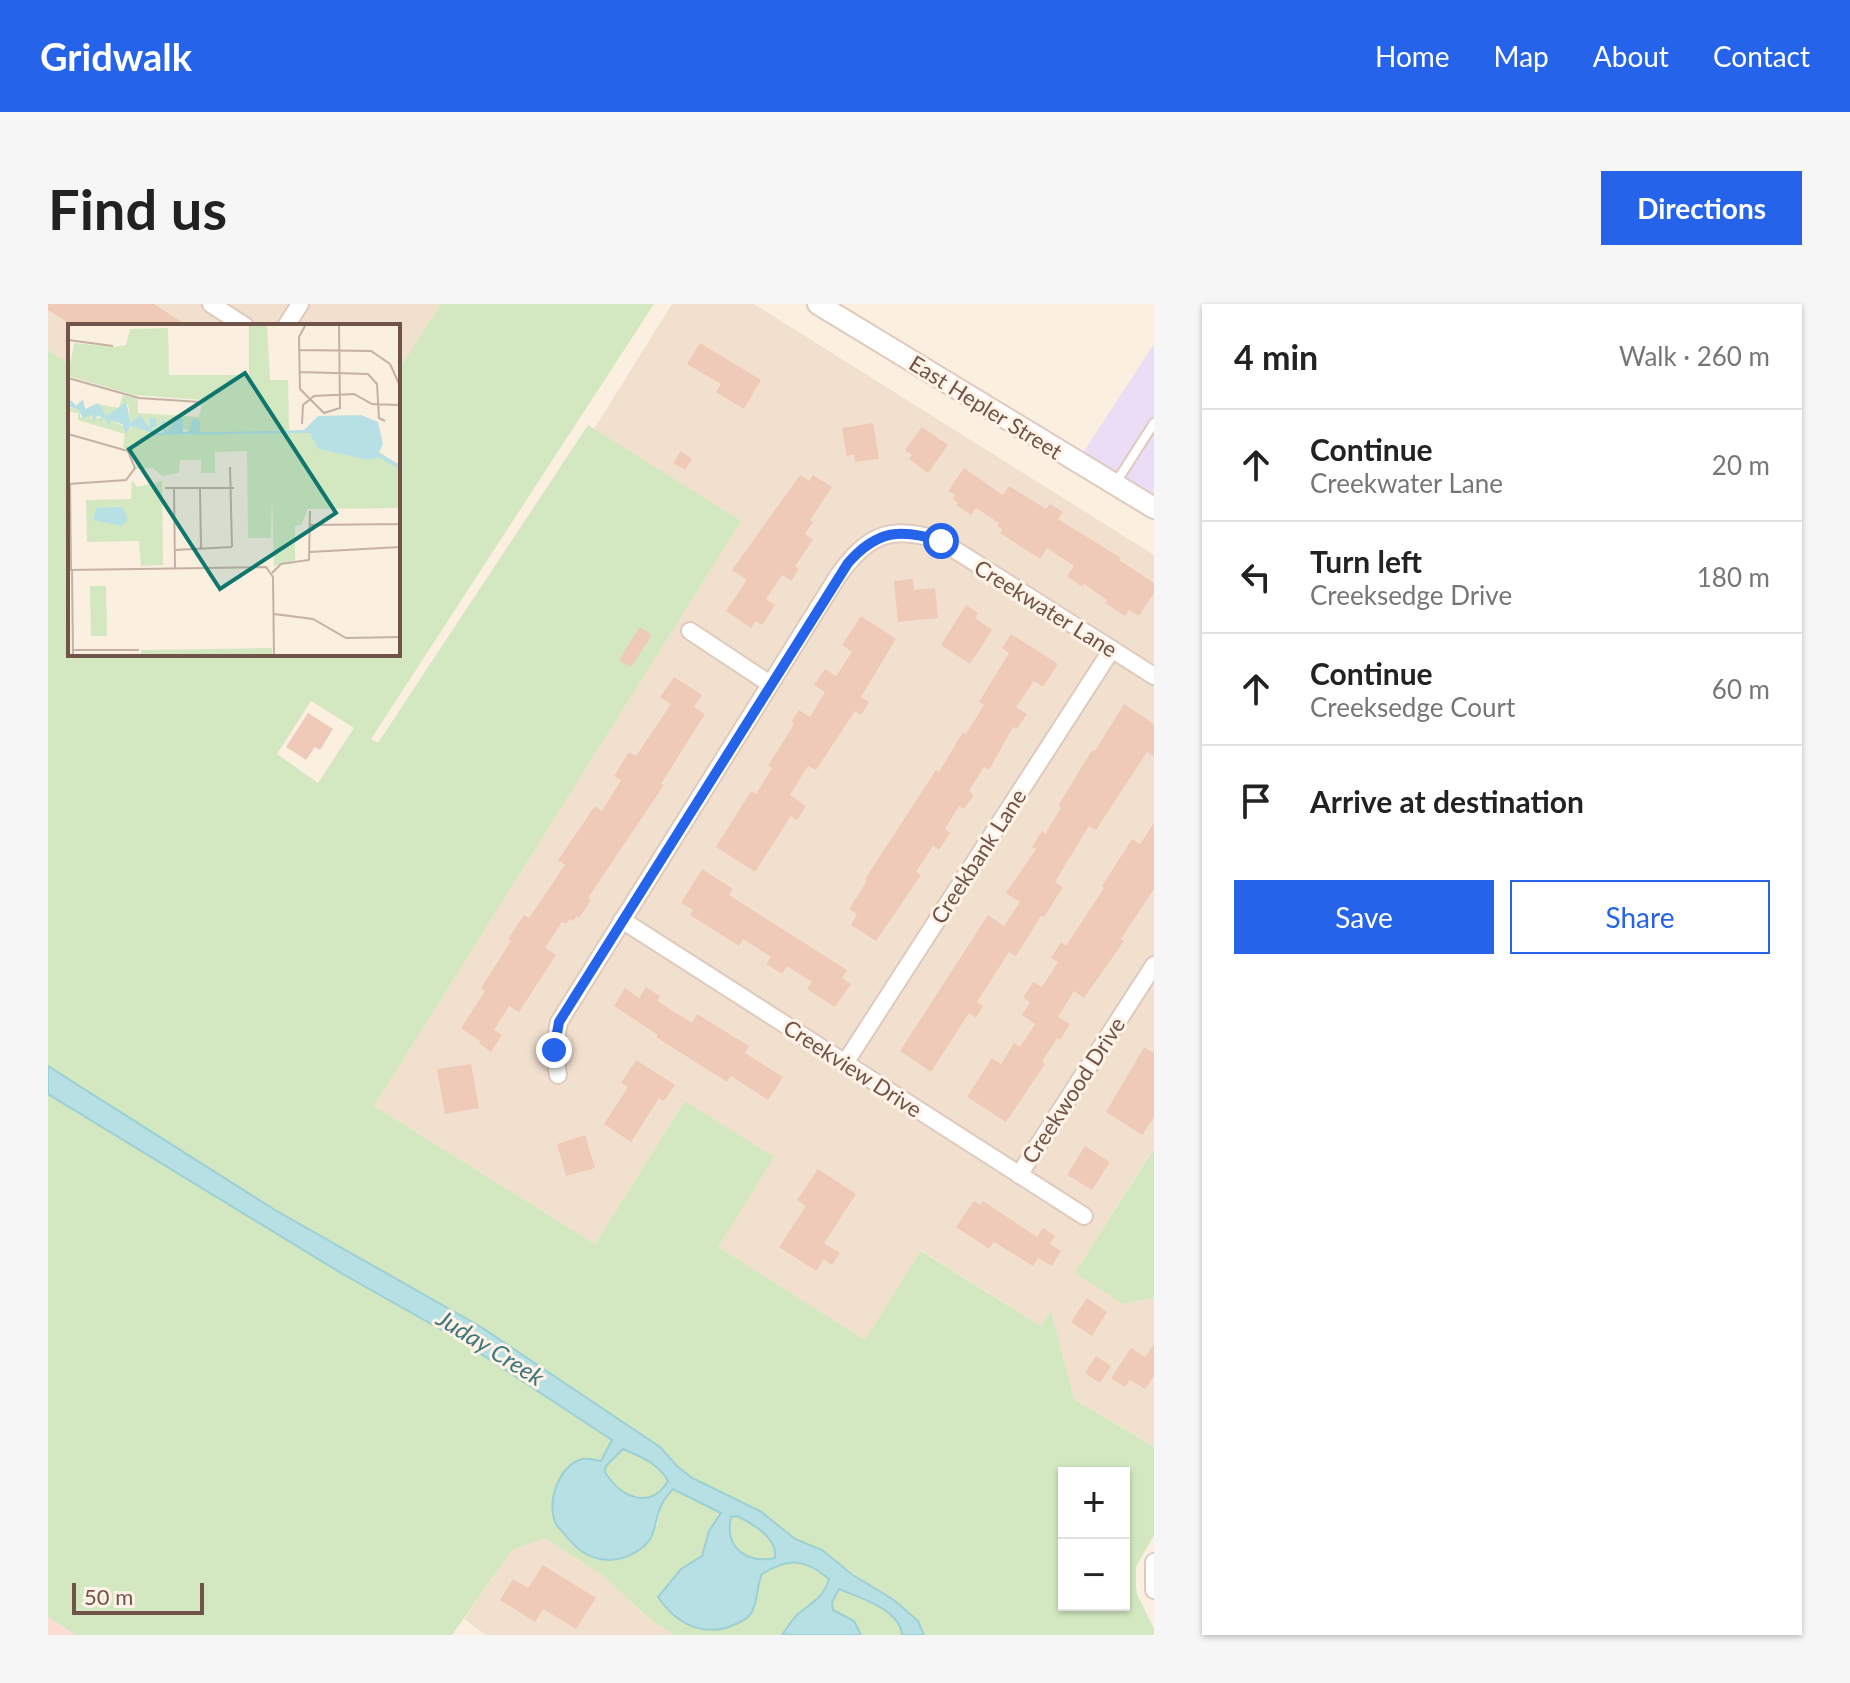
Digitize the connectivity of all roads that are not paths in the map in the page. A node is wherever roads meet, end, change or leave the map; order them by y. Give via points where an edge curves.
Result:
1 (211, 304) edge
2 (300, 304) edge
3 (818, 304) edge
4 (242, 324) edge
5 (287, 324) edge
6 (1154, 423) edge
7 (1145, 436) junction
8 (1154, 442) edge
9 (1115, 485) junction
10 (1154, 508) edge
11 (690, 631) dead end
12 (1112, 649) junction
13 (1154, 676) edge
14 (770, 684) junction
15 (622, 920) junction
16 (1154, 965) edge
17 (845, 1063) junction
18 (558, 1075) dead end
19 (1019, 1175) junction
20 (1084, 1216) dead end
21 (1154, 1562) edge
22 (1154, 1590) edge

1 - 4 street
2 - 5 street
3 - 9 street, East Hepler Street
6 - 7 lane
7 - 8 lane
7 - 9 lane
9 - 10 street, East Hepler Street
11 - 14 street
12 - 13 street, Creekwater Lane
12 - 14 street, Creekwater Lane via 941,541 891,526 848,563
12 - 17 street, Creekbank Lane
14 - 15 street
15 - 17 street, Creekview Drive
15 - 18 street via 559,1022 554,1050
16 - 19 street, Creekwood Drive
17 - 19 street, Creekview Drive
19 - 20 street, Creekview Drive
21 - 22 street

